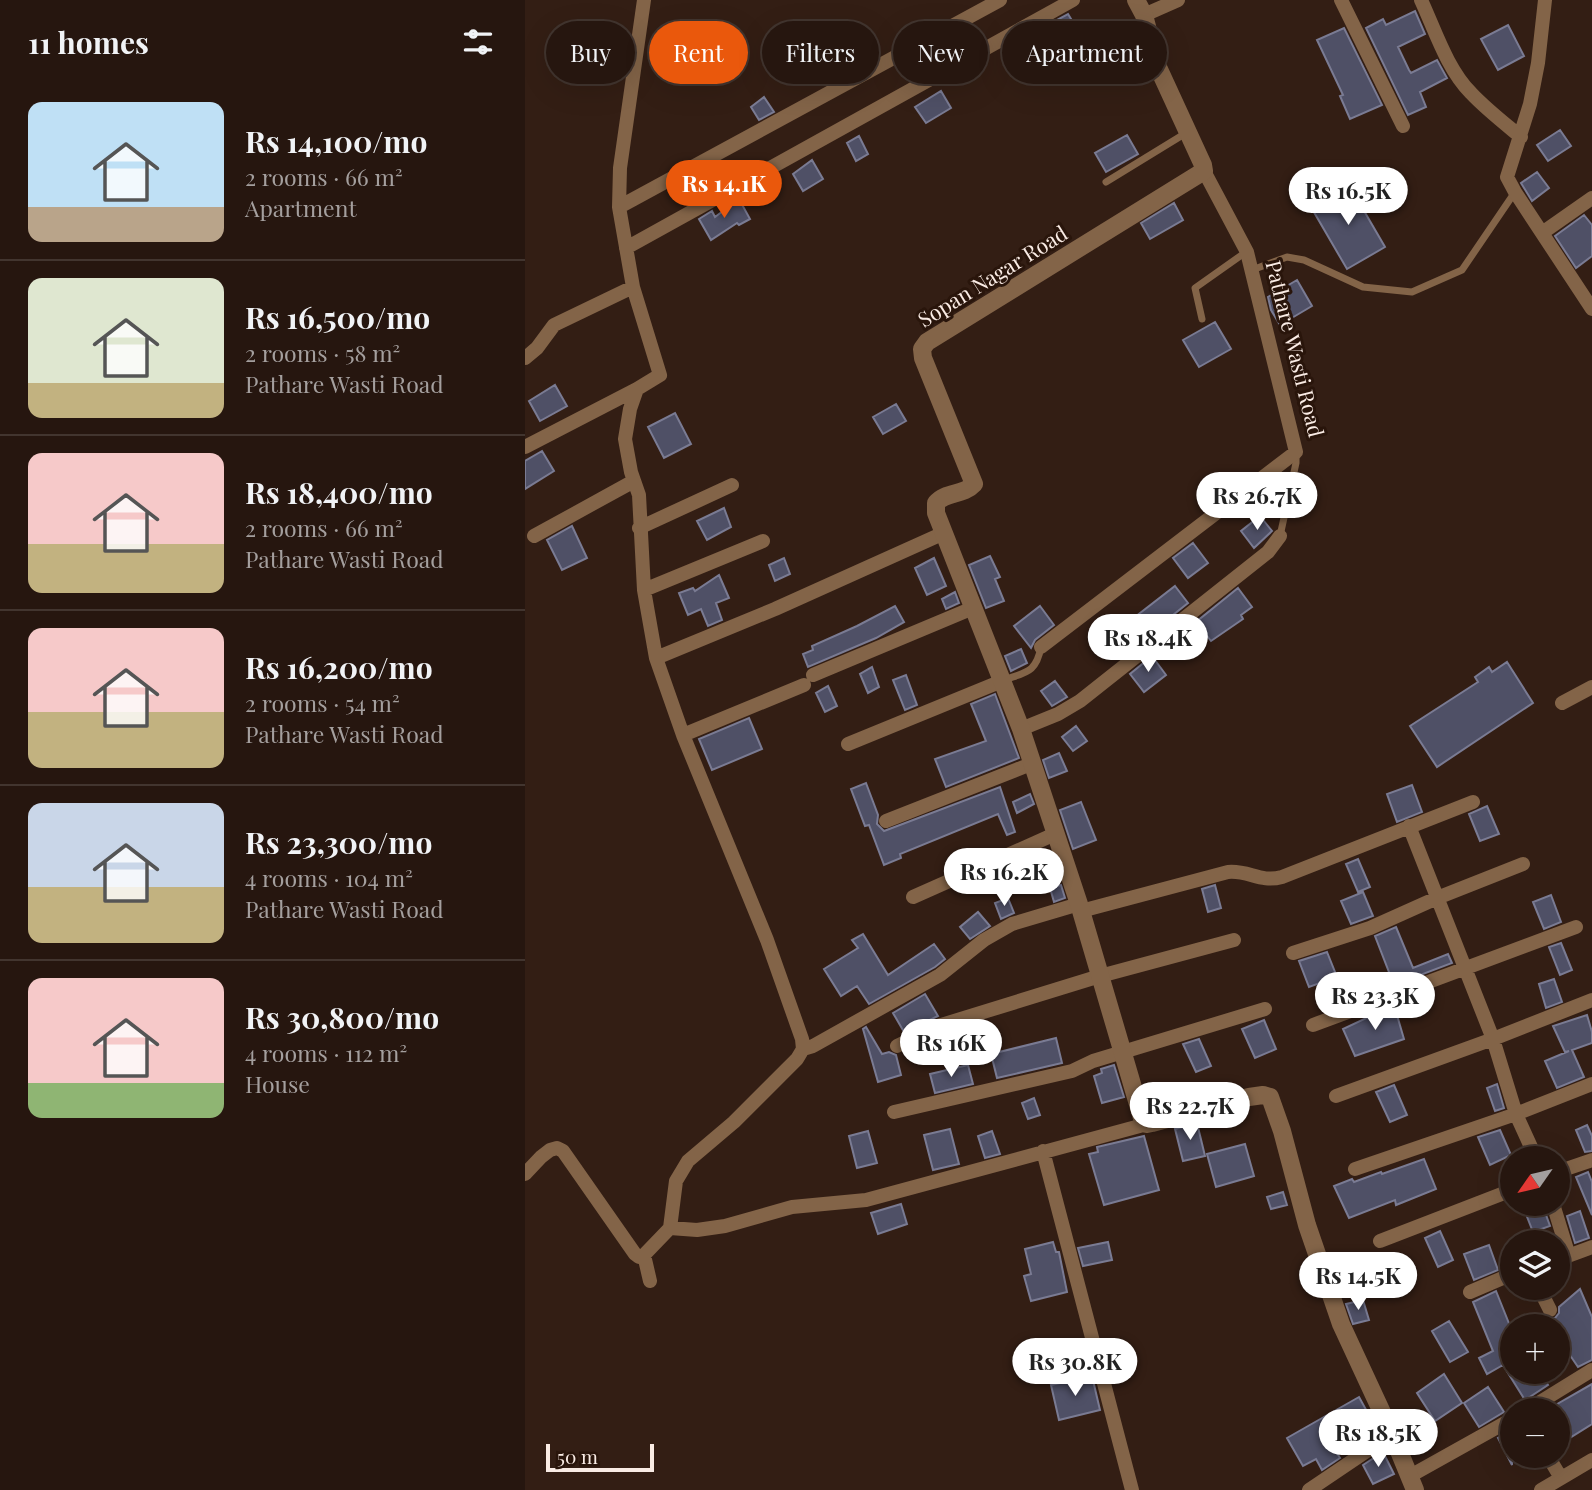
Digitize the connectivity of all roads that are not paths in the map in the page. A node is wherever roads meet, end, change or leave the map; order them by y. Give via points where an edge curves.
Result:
1 (644, 0) edge
2 (1000, 0) edge
3 (1073, 0) edge
4 (1178, 0) edge
5 (1341, 0) edge
6 (1421, 0) edge
7 (1545, 0) edge
8 (1140, 8) edge
9 (1403, 125) dead end
10 (1187, 132) junction
11 (1521, 137) junction
12 (1204, 171) junction
13 (1106, 183) dead end
14 (1514, 192) junction
15 (1592, 198) edge
16 (619, 207) junction
17 (1542, 233) junction
18 (626, 248) junction
19 (1247, 252) junction
20 (1252, 270) junction
21 (633, 287) junction
22 (1592, 309) edge
23 (1202, 319) dead end
24 (525, 358) edge
25 (637, 389) junction
26 (525, 447) edge
27 (1296, 452) junction
28 (634, 481) junction
29 (732, 485) dead end
30 (639, 528) junction
31 (944, 533) junction
32 (534, 536) dead end
33 (1280, 536) joint
34 (763, 541) dead end
35 (644, 590) junction
36 (973, 608) junction
37 (1041, 647) joint
38 (656, 658) junction
39 (1002, 681) junction
40 (1592, 687) edge
41 (1562, 703) dead end
42 (1021, 729) junction
43 (683, 735) junction
44 (848, 744) dead end
45 (1031, 764) junction
46 (1473, 802) dead end
47 (886, 821) dead end
48 (1409, 826) junction
49 (1055, 834) junction
50 (1523, 864) dead end
51 (913, 897) dead end
52 (1437, 898) junction
53 (1080, 907) junction
54 (1576, 927) dead end
55 (1234, 940) dead end
56 (1293, 953) dead end
57 (1465, 968) junction
58 (1100, 976) junction
59 (1592, 1000) edge
60 (1265, 1009) dead end
61 (1314, 1025) dead end
62 (1493, 1039) junction
63 (897, 1046) dead end
64 (803, 1049) junction
65 (1124, 1053) junction
66 (1592, 1084) edge
67 (1336, 1096) dead end
68 (894, 1112) dead end
69 (1516, 1114) junction
70 (1147, 1124) junction
71 (1531, 1146) edge
72 (1043, 1150) junction
73 (1592, 1160) edge
74 (1570, 1168) edge
75 (1355, 1169) dead end
76 (525, 1174) edge
77 (1500, 1195) edge
78 (670, 1228) junction
79 (1380, 1241) dead end
80 (1592, 1247) edge
81 (644, 1255) junction
82 (1570, 1255) edge
83 (1500, 1279) edge
84 (650, 1281) dead end
85 (1471, 1292) dead end
86 (1544, 1300) edge
87 (1549, 1310) dead end
88 (1592, 1370) edge
89 (1546, 1398) edge
90 (1500, 1427) edge
91 (1392, 1434) junction
92 (1592, 1460) edge
93 (1555, 1468) edge
94 (1561, 1478) junction
95 (1412, 1483) edge
96 (1132, 1490) edge
97 (1309, 1490) edge
98 (1541, 1490) edge

1 - 16 street via 620,168
2 - 16 street
3 - 18 street
4 - 8 street
5 - 9 street
6 - 11 street via 1462,82
7 - 11 street via 1538,63
8 - 10 street, Pathare Wasti Road via 1157,65
10 - 12 street, Pathare Wasti Road
10 - 13 lane
11 - 14 street via 1507,177
12 - 19 street, Pathare Wasti Road
12 - 31 street, Sopan Nagar Road via 927,342 923,358 974,484 936,503
14 - 17 street
14 - 20 lane via 1462,270 1412,292 1363,287 1287,257
15 - 17 street
16 - 18 street
17 - 22 street
18 - 21 street
19 - 20 street, Pathare Wasti Road
19 - 23 lane via 1195,288
20 - 27 street, Pathare Wasti Road
21 - 24 street via 554,325
21 - 25 street via 660,375
25 - 26 street
25 - 28 street via 625,439
27 - 33 lane, Pathare Wasti Road
27 - 37 street
28 - 30 street
28 - 32 street
29 - 30 street
30 - 35 street
31 - 36 street, Sopan Nagar Road
31 - 38 street
33 - 42 street, Pathare Wasti Road via 1268,552 1080,701
34 - 35 street
35 - 38 street
36 - 39 street, Sopan Nagar Road
36 - 43 street
37 - 39 lane via 1032,670
38 - 43 street
39 - 42 street, Sopan Nagar Road
39 - 44 street
40 - 41 street
42 - 45 street
43 - 64 street via 767,940
45 - 47 street
45 - 49 street
46 - 48 street
48 - 52 street
48 - 53 street via 1271,880 1228,872
49 - 51 street
49 - 53 street
50 - 52 street
52 - 56 street via 1370,928
52 - 57 street
53 - 58 street
53 - 64 street via 1012,924 983,940 940,975
54 - 57 street
55 - 58 street
57 - 61 street
57 - 62 street
58 - 63 street via 938,1026
58 - 65 street
59 - 62 street
60 - 65 street
62 - 67 street
62 - 69 street
64 - 78 street via 734,1122 688,1161 676,1181
65 - 68 street via 1072,1071
65 - 70 street
66 - 69 street
69 - 71 street
69 - 75 street
70 - 72 street
70 - 91 street via 1249,1097 1269,1097 1341,1324
72 - 78 street via 866,1200 792,1207 725,1227
72 - 96 street
73 - 74 street
76 - 81 street via 550,1150 563,1151 635,1254
77 - 79 street
78 - 81 street
80 - 82 street
81 - 84 street
83 - 85 street
86 - 87 street
88 - 89 street
90 - 95 street
91 - 95 street
91 - 97 street
92 - 94 street
93 - 94 street
94 - 98 street

